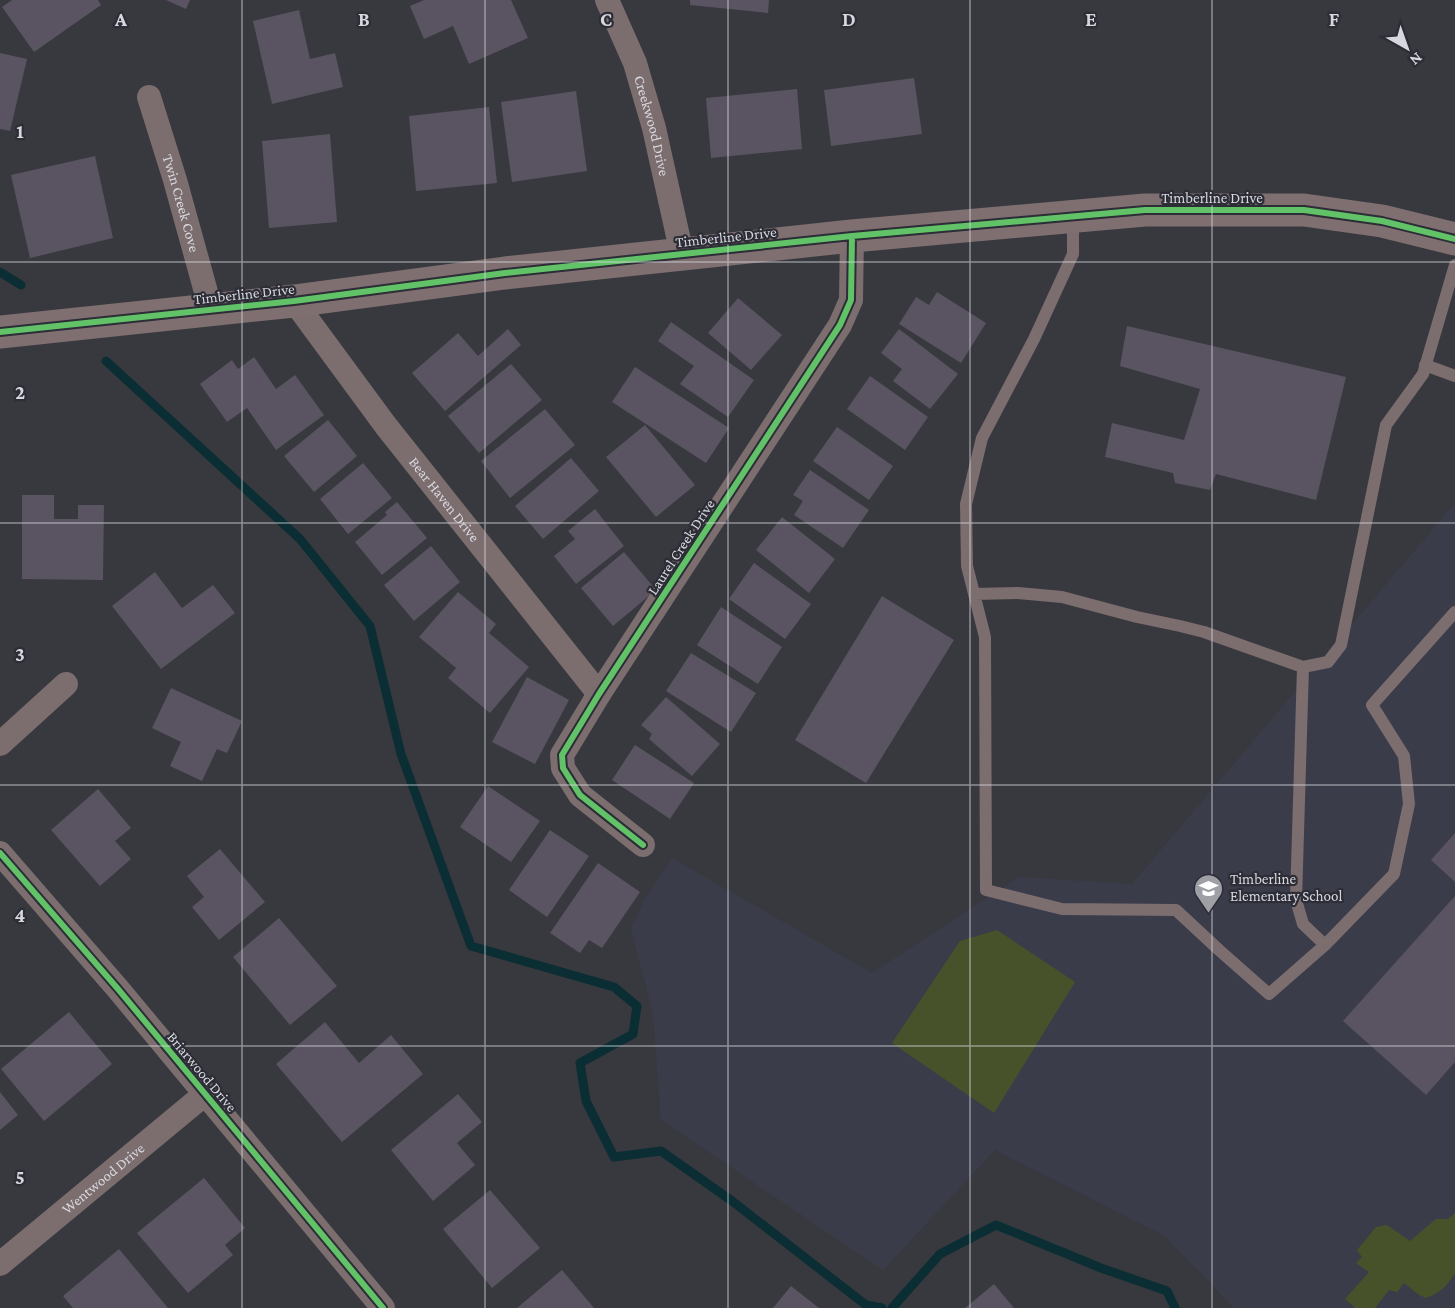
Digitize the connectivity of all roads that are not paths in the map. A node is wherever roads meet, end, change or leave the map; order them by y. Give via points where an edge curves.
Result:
1 (607, 0) edge
2 (149, 97) dead end
3 (1074, 216) junction
4 (852, 236) junction
5 (1455, 239) edge
6 (682, 254) junction
7 (1455, 265) edge
8 (294, 301) junction
9 (211, 310) junction
10 (0, 332) edge
11 (1425, 365) junction
12 (1455, 376) edge
13 (974, 594) junction
14 (1455, 612) edge
15 (1303, 667) junction
16 (66, 684) dead end
17 (599, 694) junction
18 (0, 744) edge
19 (643, 845) dead end
20 (0, 853) edge
21 (1325, 945) junction
22 (205, 1094) junction
23 (0, 1264) edge
24 (383, 1308) edge

1 - 6 street, Creekwood Drive via 635,63
2 - 9 street, Twin Creek Cove
3 - 4 street, Timberline Drive
3 - 5 street, Timberline Drive via 1145,210 1304,210 1382,221
3 - 13 lane via 1073,254 982,438 966,504 967,566
4 - 6 street, Timberline Drive
4 - 17 street, Laurel Creek Drive via 851,300 840,325
6 - 8 street, Timberline Drive
7 - 11 lane
8 - 9 street, Timberline Drive
8 - 17 street, Bear Haven Drive via 386,426
9 - 10 street, Timberline Drive
11 - 12 lane
11 - 15 lane via 1423,374 1386,425 1341,645 1328,662
13 - 15 lane via 1062,597 1204,632
13 - 21 lane via 985,637 986,890 1062,909 1176,910 1269,994
14 - 21 lane via 1372,705 1404,756 1409,804 1394,874
15 - 21 lane via 1296,900 1303,924
16 - 18 street
17 - 19 street, Laurel Creek Drive via 562,755 563,768 580,795
20 - 22 street, Briarwood Drive
22 - 23 street, Wentwood Drive
22 - 24 street, Briarwood Drive

